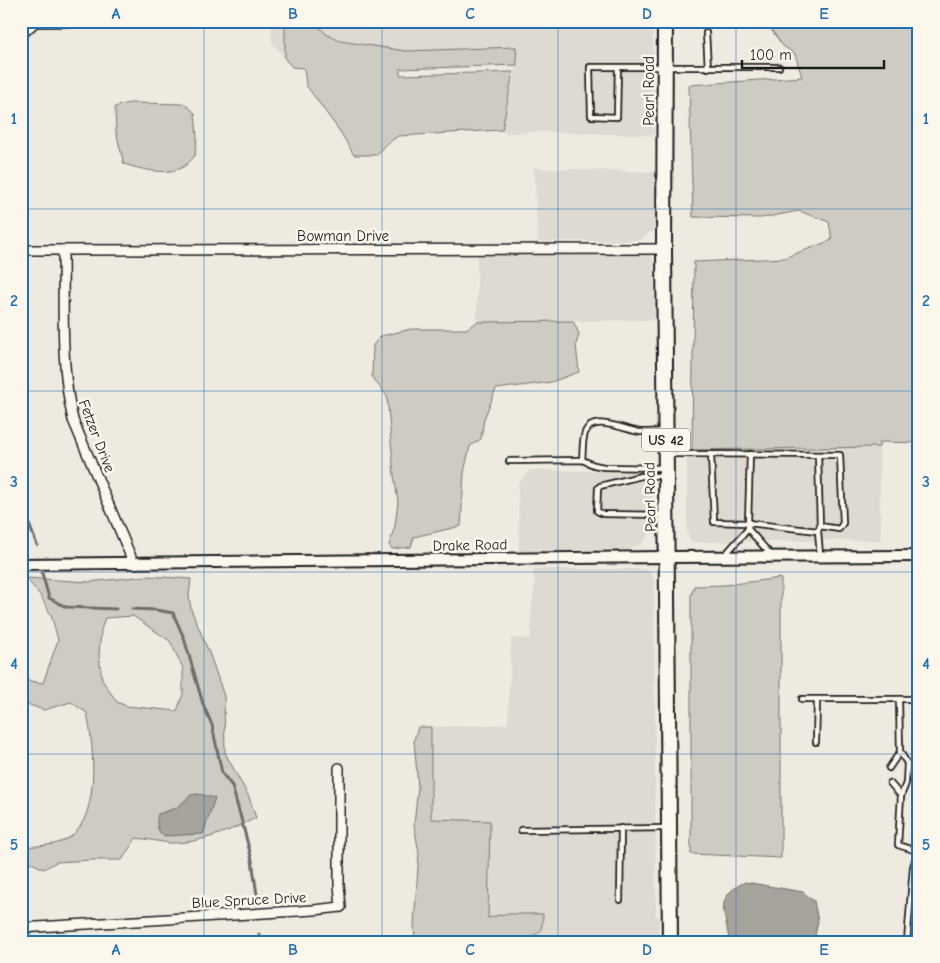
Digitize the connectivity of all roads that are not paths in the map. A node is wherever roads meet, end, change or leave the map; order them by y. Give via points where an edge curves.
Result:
1 (138, 21) edge
2 (665, 21) edge
3 (706, 33) dead end
4 (21, 35) edge
5 (618, 67) junction
6 (779, 67) dead end
7 (665, 68) junction
8 (708, 68) junction
9 (664, 249) junction
10 (21, 250) edge
11 (63, 250) junction
12 (666, 431) junction
13 (711, 454) junction
14 (750, 454) junction
15 (818, 455) junction
16 (582, 460) junction
17 (509, 461) dead end
18 (666, 466) junction
19 (667, 515) junction
20 (748, 526) junction
21 (820, 526) junction
22 (818, 531) junction
23 (724, 556) junction
24 (772, 556) junction
25 (820, 556) junction
26 (919, 556) edge
27 (667, 557) junction
28 (21, 564) edge
29 (134, 564) junction
30 (919, 698) edge
31 (802, 699) dead end
32 (899, 699) junction
33 (817, 700) junction
34 (816, 742) dead end
35 (900, 752) junction
36 (339, 768) dead end
37 (890, 768) dead end
38 (890, 783) dead end
39 (901, 796) junction
40 (621, 828) junction
41 (669, 828) junction
42 (520, 830) dead end
43 (918, 849) edge
44 (620, 900) dead end
45 (21, 928) edge
46 (670, 942) edge
47 (907, 942) edge

1 - 4 street via 35,22
2 - 7 main road, Pearl Road / US 42
3 - 8 lane
5 - 5 lane via 590,67 591,116 617,117
5 - 7 lane
6 - 8 lane
7 - 8 lane
7 - 9 main road, Pearl Road / US 42
9 - 11 street, Bowman Drive
9 - 12 main road, Pearl Road / US 42
10 - 11 street, Bowman Drive
11 - 29 street, Fetzer Drive via 64,373 68,398 73,420
12 - 16 lane via 638,432 603,423 588,427
12 - 18 main road, Pearl Road / US 42
13 - 14 lane
13 - 18 lane
13 - 20 lane via 714,522
14 - 15 lane
14 - 20 lane
15 - 21 lane
15 - 21 lane via 840,455 843,523 839,529
16 - 17 lane
16 - 18 lane via 604,467
18 - 19 main road, Pearl Road / US 42
18 - 19 lane via 600,486 597,511 601,514
19 - 27 main road, Pearl Road / US 42
20 - 22 lane
20 - 23 lane
20 - 24 lane
21 - 22 lane
22 - 25 lane
23 - 24 street, Drake Road
23 - 27 street, Drake Road
24 - 25 street, Drake Road
25 - 26 street, Drake Road
27 - 29 street, Drake Road
27 - 41 main road, Pearl Road / US 42
28 - 29 street, Drake Road
30 - 32 lane
31 - 33 lane
32 - 33 lane
32 - 35 lane
33 - 34 lane
35 - 37 lane
35 - 39 lane via 907,763 906,783
36 - 45 street, Blue Spruce Drive via 341,907
38 - 39 lane
39 - 43 lane via 898,845
40 - 41 lane
40 - 42 lane
40 - 44 lane
41 - 46 main road, Pearl Road / US 42
43 - 47 lane via 913,867

